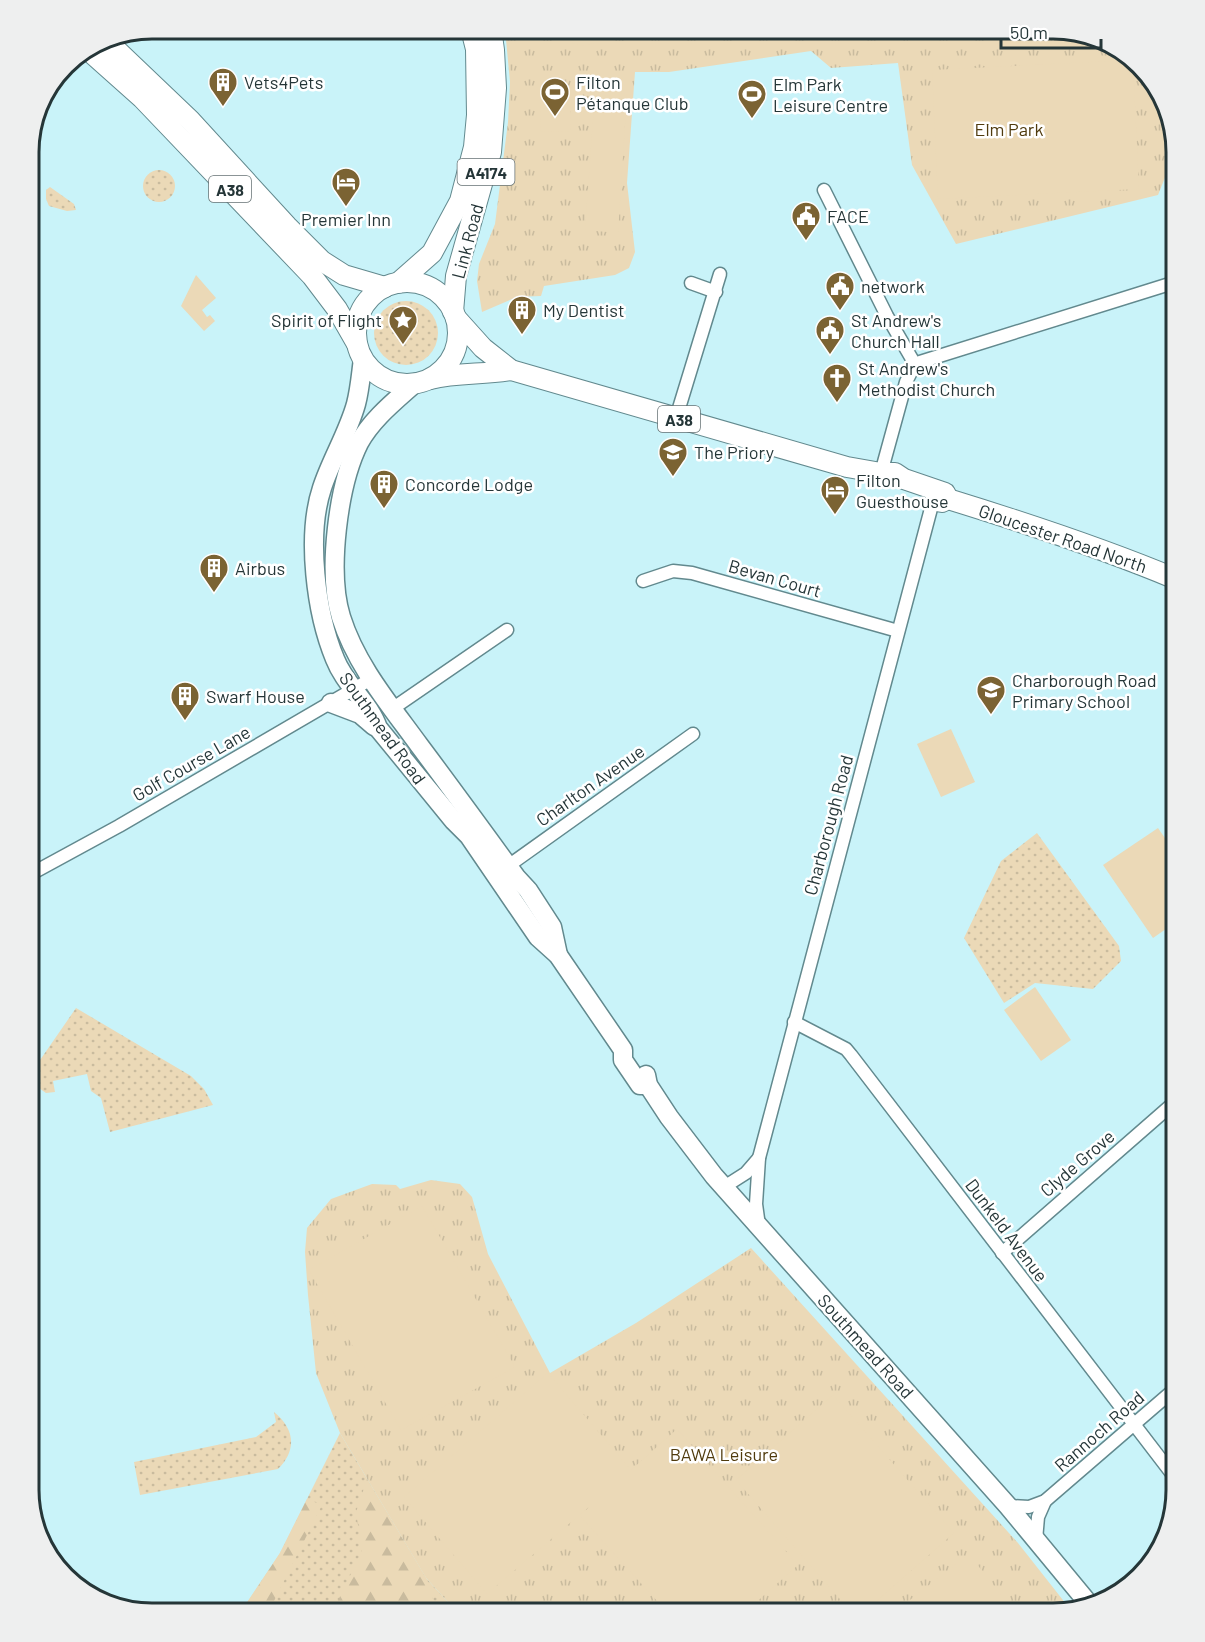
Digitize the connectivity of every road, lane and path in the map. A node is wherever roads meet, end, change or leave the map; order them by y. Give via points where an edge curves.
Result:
1 (474, 39) edge
2 (492, 39) edge
3 (113, 46) edge
4 (94, 55) edge
5 (824, 190) dead end
6 (720, 274) dead end
7 (691, 283) dead end
8 (392, 285) junction
9 (1166, 285) edge
10 (716, 292) junction
11 (454, 315) junction
12 (360, 351) junction
13 (916, 366) junction
14 (511, 370) junction
15 (421, 381) junction
16 (676, 418) junction
17 (881, 473) junction
18 (941, 500) junction
19 (1166, 575) edge
20 (643, 581) dead end
21 (507, 630) dead end
22 (898, 631) junction
23 (371, 680) junction
24 (353, 690) junction
25 (331, 703) junction
26 (392, 709) junction
27 (378, 728) junction
28 (693, 734) dead end
29 (39, 870) edge
30 (512, 871) junction
31 (519, 910) junction
32 (558, 955) junction
33 (794, 1022) junction
34 (1166, 1110) edge
35 (759, 1158) junction
36 (724, 1187) junction
37 (759, 1227) junction
38 (1002, 1253) junction
39 (1166, 1397) edge
40 (1134, 1424) junction
41 (1166, 1466) edge
42 (1045, 1501) junction
43 (1008, 1506) junction
44 (1036, 1540) junction
45 (1084, 1598) edge

1 - 8 main road, Link Road / A4174 via 477,115 474,147 460,201 432,253
2 - 11 main road, Link Road / A4174 via 496,88 491,152 456,276
3 - 8 main road, A38 via 190,120 322,261 344,275
4 - 12 main road, A38 via 142,98 312,276 337,309
5 - 13 street
6 - 10 street
7 - 10 street
8 - 11 main road via 415,283 431,288 444,298
8 - 12 main road via 371,297 361,310 356,327
9 - 13 street
10 - 16 street
11 - 14 main road, Gloucester Road North / A38 via 483,348
11 - 15 main road via 458,333 450,360 440,371
12 - 15 main road via 372,370 385,379 399,384
12 - 24 main road, Southmead Road via 356,403 321,490 315,562 325,626 335,659
13 - 17 street via 906,381
14 - 15 main road, Gloucester Road North / A38 via 450,374
14 - 16 main road, Gloucester Road North / A38
15 - 23 main road, Southmead Road via 378,417 360,442 339,508 335,552 341,616
16 - 17 main road, Gloucester Road North / A38 via 847,467
17 - 18 main road, Gloucester Road North / A38 via 895,473 945,493
18 - 19 main road, Gloucester Road North / A38 via 1068,537
18 - 22 street, Charborough Road
20 - 22 street, Bevan Court via 673,571 692,573
21 - 26 street
22 - 33 street, Charborough Road
23 - 24 street, Golf Course Lane
23 - 26 main road, Southmead Road
24 - 25 street, Golf Course Lane
24 - 27 main road, Southmead Road
25 - 27 main road via 360,714
25 - 29 street, Golf Course Lane
26 - 30 main road, Southmead Road
27 - 31 main road, Southmead Road via 469,836
28 - 30 street, Charlton Avenue
30 - 31 main road via 521,898
30 - 32 main road, Southmead Road via 552,927
31 - 32 main road, Southmead Road via 538,937
32 - 36 main road, Southmead Road via 623,1050 632,1055 648,1077 648,1085 669,1117
33 - 35 street, Charborough Road
33 - 38 street, Dunkeld Avenue via 852,1055
34 - 38 street, Clyde Grove
35 - 36 street via 746,1173
35 - 37 street, Charborough Road
36 - 37 main road, Southmead Road
37 - 43 main road, Southmead Road
38 - 40 street, Dunkeld Avenue
39 - 40 street, Rannoch Road
40 - 41 street, Dunkeld Avenue
40 - 42 street, Rannoch Road
42 - 43 street via 1029,1507
42 - 44 street via 1038,1517
43 - 44 main road, Southmead Road
44 - 45 main road, Southmead Road

